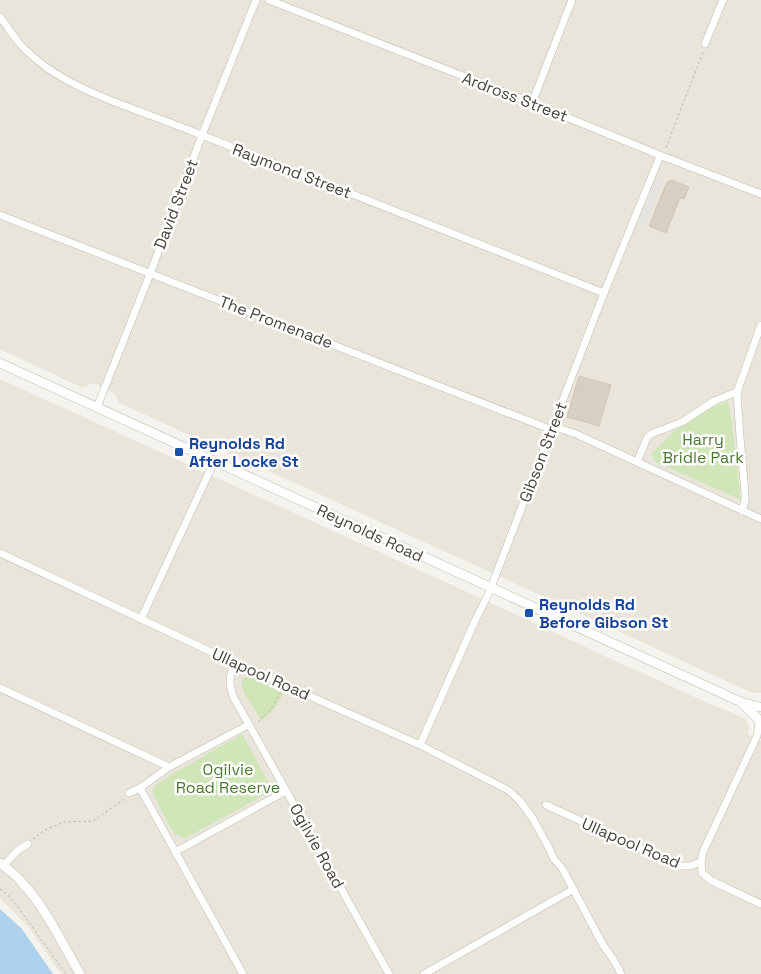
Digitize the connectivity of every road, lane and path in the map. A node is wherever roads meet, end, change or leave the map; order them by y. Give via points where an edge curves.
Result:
1 (256, 0) edge
2 (269, 0) edge
3 (572, 0) edge
4 (723, 0) edge
5 (0, 17) edge
6 (706, 44) joint
7 (532, 103) junction
8 (202, 135) junction
9 (661, 156) junction
10 (761, 194) edge
11 (0, 215) edge
12 (150, 274) junction
13 (604, 293) junction
14 (761, 325) edge
15 (0, 363) edge
16 (737, 392) junction
17 (97, 407) junction
18 (552, 428) junction
19 (214, 462) junction
20 (637, 462) junction
21 (742, 511) junction
22 (761, 519) edge
23 (0, 553) edge
24 (490, 588) junction
25 (141, 619) junction
26 (234, 663) junction
27 (285, 685) junction
28 (0, 688) edge
29 (741, 702) junction
30 (760, 706) edge
31 (759, 721) edge
32 (257, 722) dead end
33 (248, 725) junction
34 (759, 735) edge
35 (420, 745) junction
36 (169, 767) junction
37 (140, 788) junction
38 (286, 791) junction
39 (129, 793) joint
40 (546, 806) dead end
41 (28, 844) joint
42 (175, 852) junction
43 (701, 862) junction
44 (2, 864) edge
45 (0, 889) edge
46 (572, 890) junction
47 (761, 904) edge
48 (66, 974) edge
49 (80, 974) edge
50 (244, 974) edge
51 (389, 974) edge
52 (424, 974) edge
53 (621, 974) edge

1 - 8 street, David Street
2 - 7 street, Ardross Street
3 - 7 street
4 - 6 street
5 - 8 street, Raymond Street via 21,45 41,63 75,85
6 - 9 path
7 - 9 street, Ardross Street
8 - 12 street, David Street
8 - 13 street, Raymond Street
9 - 10 street, Ardross Street
9 - 13 street, Gibson Street
11 - 12 street, The Promenade
12 - 17 street, David Street
12 - 18 street, The Promenade
13 - 18 street, Gibson Street
14 - 16 street
15 - 17 street, Reynolds Road
16 - 20 street via 714,401 682,422 651,434
16 - 21 street via 745,493
17 - 19 street, Reynolds Road
18 - 20 street, The Promenade via 576,434
18 - 24 street, Gibson Street
19 - 24 street, Reynolds Road
19 - 25 street
20 - 21 street, The Promenade
21 - 22 street, The Promenade
23 - 25 street, Ullapool Road
24 - 29 street, Reynolds Road
24 - 35 street, Gibson Street
25 - 26 street, Ullapool Road
26 - 27 street, Ullapool Road
26 - 33 street, Ogilvie Road via 229,679 231,691
27 - 32 path via 271,709
27 - 35 street, Ullapool Road
28 - 36 street
29 - 30 street, Reynolds Road
29 - 31 street, Reynolds Road
30 - 31 street via 756,714
31 - 34 street
33 - 36 street
33 - 38 street, Ogilvie Road
34 - 43 street
35 - 46 street, Ullapool Road via 508,790 519,800 532,817
36 - 37 street
37 - 39 street
37 - 42 street
38 - 42 street
38 - 51 street, Ogilvie Road
39 - 41 path via 93,821 54,825
40 - 43 street, Ullapool Road via 679,866
41 - 44 street
42 - 50 street
43 - 47 street, Ullapool Road via 702,873 712,881
44 - 49 street via 38,901
45 - 48 path via 15,903
46 - 52 street
46 - 53 street, Ullapool Road

